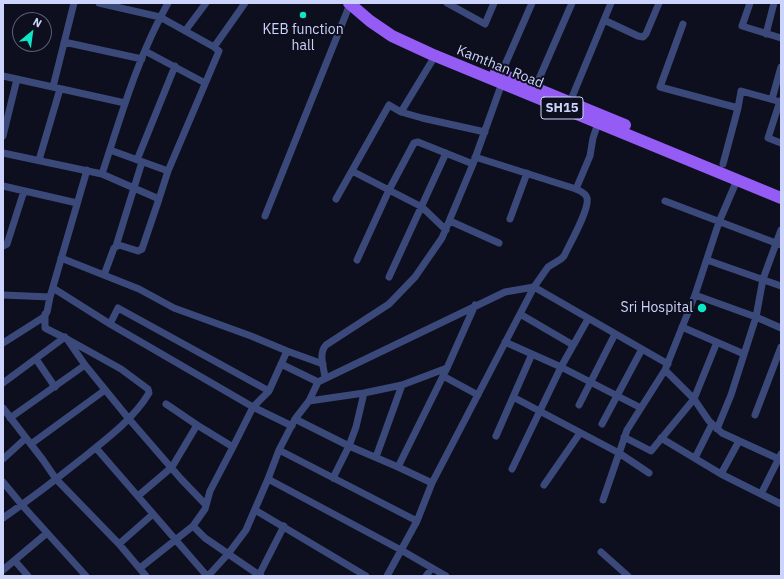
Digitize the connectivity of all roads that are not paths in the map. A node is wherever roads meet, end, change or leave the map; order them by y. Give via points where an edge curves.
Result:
1 (74, 3) edge
2 (99, 3) edge
3 (168, 3) edge
4 (206, 3) edge
5 (245, 3) edge
6 (353, 3) edge
7 (447, 3) edge
8 (494, 3) edge
9 (532, 3) edge
10 (572, 3) edge
11 (611, 3) edge
12 (659, 3) edge
13 (750, 3) edge
14 (774, 3) edge
15 (456, 5) edge
16 (160, 17) junction
17 (604, 20) junction
18 (683, 24) dead end
19 (185, 31) junction
20 (766, 34) junction
21 (781, 38) edge
22 (64, 42) junction
23 (214, 47) junction
24 (145, 51) junction
25 (435, 56) junction
26 (142, 59) junction
27 (175, 66) junction
28 (781, 67) edge
29 (3, 76) edge
30 (17, 80) junction
31 (507, 81) junction
32 (205, 83) junction
33 (56, 88) junction
34 (535, 88) junction
35 (778, 101) edge
36 (570, 102) junction
37 (125, 103) junction
38 (738, 108) junction
39 (402, 112) junction
40 (599, 119) junction
41 (485, 132) junction
42 (3, 136) edge
43 (781, 143) edge
44 (110, 150) junction
45 (3, 153) edge
46 (446, 153) junction
47 (39, 160) junction
48 (474, 160) junction
49 (140, 161) junction
50 (722, 164) junction
51 (87, 170) junction
52 (168, 171) junction
53 (352, 171) junction
54 (527, 173) junction
55 (102, 174) junction
56 (737, 180) junction
57 (3, 186) edge
58 (134, 188) junction
59 (576, 188) junction
60 (389, 190) junction
61 (781, 190) edge
62 (24, 191) junction
63 (781, 198) edge
64 (159, 199) junction
65 (336, 199) dead end
66 (665, 201) dead end
67 (77, 203) junction
68 (422, 207) junction
69 (265, 216) dead end
70 (510, 220) dead end
71 (450, 221) junction
72 (719, 222) junction
73 (446, 230) junction
74 (781, 230) edge
75 (499, 243) dead end
76 (779, 244) edge
77 (3, 246) edge
78 (116, 246) junction
79 (61, 258) junction
80 (357, 260) dead end
81 (707, 260) junction
82 (104, 275) junction
83 (389, 277) dead end
84 (763, 280) junction
85 (781, 286) edge
86 (534, 287) junction
87 (52, 288) junction
88 (3, 295) edge
89 (695, 295) junction
90 (50, 297) junction
91 (475, 306) junction
92 (46, 314) junction
93 (520, 314) junction
94 (756, 316) junction
95 (588, 319) junction
96 (110, 324) junction
97 (682, 327) junction
98 (781, 328) edge
99 (615, 334) junction
100 (66, 338) junction
101 (505, 342) junction
102 (717, 342) junction
103 (3, 343) edge
104 (573, 345) junction
105 (781, 347) edge
106 (642, 349) junction
107 (287, 351) junction
108 (532, 354) junction
109 (744, 354) junction
110 (36, 359) junction
111 (281, 364) junction
112 (323, 364) junction
113 (85, 365) junction
114 (561, 367) junction
115 (666, 367) junction
116 (447, 368) junction
117 (443, 376) junction
118 (325, 378) junction
119 (318, 382) junction
120 (590, 382) junction
121 (3, 383) edge
122 (402, 385) junction
123 (54, 387) junction
124 (105, 390) junction
125 (269, 392) junction
126 (364, 393) junction
127 (478, 395) junction
128 (617, 395) junction
129 (513, 397) junction
130 (694, 399) junction
131 (310, 401) junction
132 (166, 404) dead end
133 (579, 406) dead end
134 (252, 407) junction
135 (3, 408) edge
136 (641, 408) junction
137 (540, 411) junction
138 (755, 415) dead end
139 (10, 418) junction
140 (128, 419) junction
141 (295, 419) junction
142 (602, 424) dead end
143 (197, 425) junction
144 (292, 426) junction
145 (715, 427) junction
146 (580, 433) junction
147 (496, 436) dead end
148 (624, 437) junction
149 (661, 438) junction
150 (29, 441) junction
151 (739, 441) junction
152 (349, 446) junction
153 (233, 447) junction
154 (96, 448) junction
155 (279, 450) junction
156 (619, 453) junction
157 (376, 457) junction
158 (695, 458) junction
159 (780, 458) edge
160 (3, 459) edge
161 (172, 467) junction
162 (398, 467) junction
163 (512, 468) dead end
164 (649, 473) dead end
165 (721, 474) junction
166 (333, 478) junction
167 (56, 479) junction
168 (268, 479) junction
169 (3, 482) edge
170 (432, 483) junction
171 (544, 485) dead end
172 (761, 494) junction
173 (138, 496) junction
174 (603, 500) dead end
175 (781, 504) edge
176 (22, 505) junction
177 (206, 505) junction
178 (255, 510) junction
179 (153, 514) junction
180 (3, 518) edge
181 (417, 521) junction
182 (193, 526) junction
183 (284, 526) junction
184 (47, 533) junction
185 (174, 539) junction
186 (119, 544) junction
187 (401, 550) junction
188 (601, 552) dead end
189 (228, 554) junction
190 (15, 561) junction
191 (140, 568) junction
192 (432, 568) junction
193 (3, 570) edge
194 (28, 576) edge
195 (86, 576) edge
196 (146, 576) edge
197 (207, 576) edge
198 (260, 576) edge
199 (366, 576) edge
200 (387, 576) edge
201 (426, 576) edge
202 (446, 576) edge
203 (628, 576) edge

1 - 22 street
2 - 16 street
3 - 16 street
4 - 19 street
5 - 23 street
6 - 25 main road, Kamthan Road / SH15 via 370,21 392,36
6 - 31 main road, Kamthan Road / SH15 via 391,27
6 - 69 street
7 - 15 street
8 - 15 street via 485,24
9 - 31 street
10 - 34 street
11 - 17 street
12 - 17 street via 643,37
13 - 20 street via 742,26
14 - 20 street
16 - 19 street
16 - 24 street
17 - 36 street
18 - 38 street via 660,87
19 - 23 street
20 - 21 street
22 - 26 street
22 - 33 street
23 - 32 street via 220,50
24 - 26 street
24 - 27 street
25 - 31 main road, Kamthan Road / SH15
25 - 39 street
26 - 37 street
27 - 32 street
27 - 49 street
28 - 35 street
29 - 30 street
30 - 33 street
30 - 42 street
31 - 34 main road, Kamthan Road / SH15
31 - 40 main road, Kamthan Road / SH15
31 - 41 street
32 - 52 street
33 - 37 street
33 - 47 street
34 - 36 main road, Kamthan Road / SH15
35 - 38 street via 741,91
35 - 43 street via 768,138
36 - 40 main road, Kamthan Road / SH15
37 - 44 street
38 - 50 street
39 - 41 street
39 - 53 street via 389,105
40 - 50 main road, Kamthan Road / SH15
40 - 56 main road, Kamthan Road / SH15
40 - 59 street via 590,156
41 - 48 street
44 - 49 street
44 - 55 street
45 - 47 street
46 - 48 street
46 - 60 street via 414,142
46 - 68 street
47 - 51 street
48 - 54 street
48 - 71 street
49 - 52 street
49 - 58 street
50 - 61 main road, Kamthan Road / SH15
51 - 55 street
51 - 67 street
52 - 64 street
53 - 60 street
53 - 65 street
54 - 59 street
54 - 70 street
55 - 58 street
56 - 63 main road, Kamthan Road / SH15
56 - 72 street
57 - 62 street
58 - 64 street
58 - 78 street
59 - 86 street via 587,196 588,200 581,222 564,256 548,267
60 - 68 street
60 - 80 street
62 - 67 street
62 - 77 street via 7,244
64 - 78 street via 142,248 138,251
66 - 72 street
67 - 79 street
68 - 73 street
68 - 83 street
71 - 73 street
71 - 75 street
72 - 76 street
72 - 81 street
73 - 112 street via 415,277 389,304 326,345 321,352
74 - 76 street
76 - 84 street
78 - 82 street
79 - 82 street
79 - 87 street
81 - 84 street
81 - 89 street
82 - 107 street via 140,289 174,308
84 - 85 street
84 - 94 street
86 - 91 street via 505,292
86 - 93 street
86 - 95 street
87 - 90 street
87 - 96 street
88 - 90 street
89 - 94 street
89 - 97 street
90 - 92 street
91 - 116 street
91 - 118 street
92 - 100 street via 44,327
92 - 103 street
93 - 101 street
93 - 104 street
94 - 98 street
94 - 109 street
95 - 99 street
95 - 104 street
96 - 125 street via 118,308
96 - 134 street
97 - 102 street
97 - 115 street
99 - 106 street
99 - 120 street
100 - 110 street
100 - 113 street
100 - 140 street via 121,368 149,390
101 - 108 street
101 - 127 street
102 - 109 street
102 - 130 street
104 - 114 street
105 - 138 street
106 - 115 street
106 - 128 street
107 - 111 street
107 - 112 street
108 - 114 street
108 - 129 street
109 - 145 street via 727,407
110 - 121 street
110 - 123 street
111 - 119 street
111 - 125 street
112 - 118 street
113 - 123 street
113 - 124 street
114 - 120 street
114 - 137 street
115 - 130 street
115 - 136 street
116 - 117 street
116 - 122 street
117 - 127 street
117 - 162 street
118 - 119 street
119 - 131 street
120 - 128 street
120 - 133 street
122 - 126 street
122 - 157 street
123 - 139 street
124 - 140 street
124 - 150 street
125 - 134 street
126 - 131 street
126 - 152 street
127 - 170 street
128 - 136 street
128 - 142 street
129 - 137 street
129 - 147 street
130 - 145 street
130 - 149 street
131 - 141 street
132 - 143 street
134 - 144 street
134 - 153 street
135 - 139 street
136 - 148 street
137 - 146 street
137 - 163 street
139 - 150 street
140 - 154 street
140 - 161 street
141 - 144 street
141 - 152 street
143 - 153 street
143 - 161 street
144 - 155 street
145 - 151 street
145 - 158 street
146 - 156 street
146 - 171 street
148 - 149 street via 651,451
148 - 156 street
149 - 158 street
150 - 160 street
150 - 167 street
151 - 159 street
151 - 165 street
152 - 157 street
152 - 166 street
153 - 177 street via 210,490
154 - 167 street
154 - 173 street
155 - 166 street
155 - 168 street
156 - 164 street
156 - 174 street
157 - 162 street
158 - 165 street
159 - 172 street
161 - 173 street
161 - 177 street
162 - 170 street
165 - 172 street
166 - 181 street
167 - 176 street
167 - 186 street
168 - 178 street
168 - 187 street
169 - 176 street
170 - 181 street
172 - 175 street
173 - 179 street
176 - 180 street
176 - 184 street
177 - 182 street
178 - 183 street
178 - 189 street via 246,530
179 - 185 street
179 - 186 street
181 - 187 street
182 - 185 street
182 - 189 street
183 - 198 street
183 - 199 street
184 - 190 street
184 - 195 street
185 - 191 street
185 - 197 street
186 - 191 street
187 - 192 street
187 - 200 street
188 - 203 street
189 - 197 street
189 - 198 street
190 - 193 street
190 - 194 street
191 - 196 street
192 - 201 street
192 - 202 street

